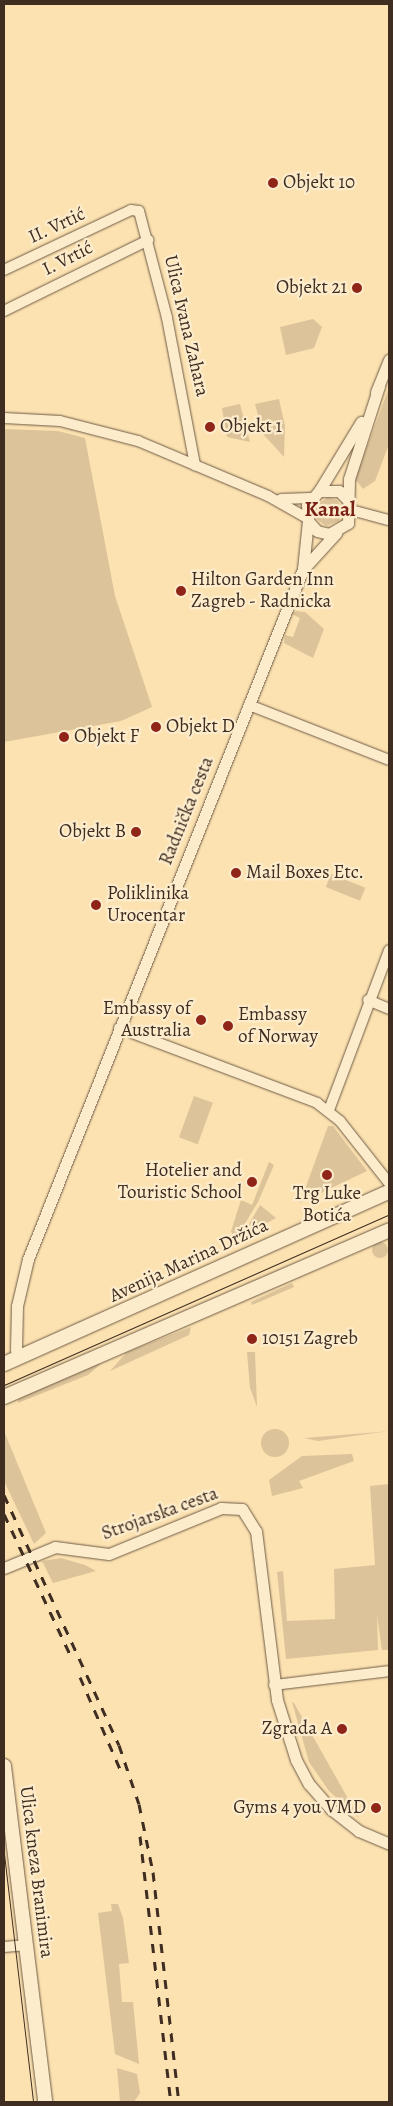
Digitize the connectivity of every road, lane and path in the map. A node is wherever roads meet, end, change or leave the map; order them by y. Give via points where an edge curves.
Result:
1 (125, 213) joint
2 (148, 240) junction
3 (4, 270) edge
4 (4, 311) edge
5 (389, 360) edge
6 (379, 386) junction
7 (4, 418) edge
8 (195, 465) junction
9 (319, 490) junction
10 (268, 496) junction
11 (310, 498) junction
12 (350, 505) junction
13 (307, 519) junction
14 (389, 520) edge
15 (336, 533) junction
16 (303, 569) junction
17 (249, 705) junction
18 (389, 760) edge
19 (389, 950) edge
20 (368, 1000) junction
21 (389, 1010) edge
22 (120, 1028) junction
23 (329, 1110) junction
24 (389, 1183) edge
25 (389, 1192) edge
26 (389, 1230) edge
27 (52, 1344) junction
28 (10, 1352) edge
29 (4, 1364) edge
30 (4, 1398) edge
31 (4, 1568) edge
32 (389, 1671) edge
33 (274, 1685) junction
34 (4, 1774) edge
35 (389, 1844) edge
36 (27, 1945) junction
37 (4, 1947) edge
38 (45, 2102) edge

1 - 2 street, Ulica Ivana Zahara via 138,211
1 - 3 street, II. Vrtić
2 - 4 street, I. Vrtić
2 - 8 street, Ulica Ivana Zahara
5 - 6 street
6 - 9 street via 341,462
6 - 12 street via 349,479
7 - 8 street via 93,428
8 - 10 street
9 - 11 street
9 - 12 street via 339,491
10 - 11 street via 291,501
10 - 13 street
11 - 13 street
12 - 14 street
12 - 15 street via 348,523
13 - 15 street via 323,533
13 - 16 street, Radnička cesta
15 - 16 street, Radnička cesta
16 - 17 street, Radnička cesta
17 - 18 street
17 - 22 street, Radnička cesta
19 - 20 street
20 - 21 street
20 - 23 street
22 - 23 street via 250,1076
22 - 28 street, Radnička cesta via 28,1259
23 - 24 street
25 - 27 main road, Avenija Marina Držića
26 - 30 main road
27 - 28 main road
27 - 29 main road, Avenija Marina Držića
31 - 33 street, Strojarska cesta via 55,1547 109,1554 216,1510 240,1508 256,1531
32 - 33 street
33 - 35 street, Strojarska cesta via 288,1740 309,1784 348,1823
34 - 36 main road, Ulica kneza Branimira
36 - 37 street
36 - 38 main road, Ulica kneza Branimira

